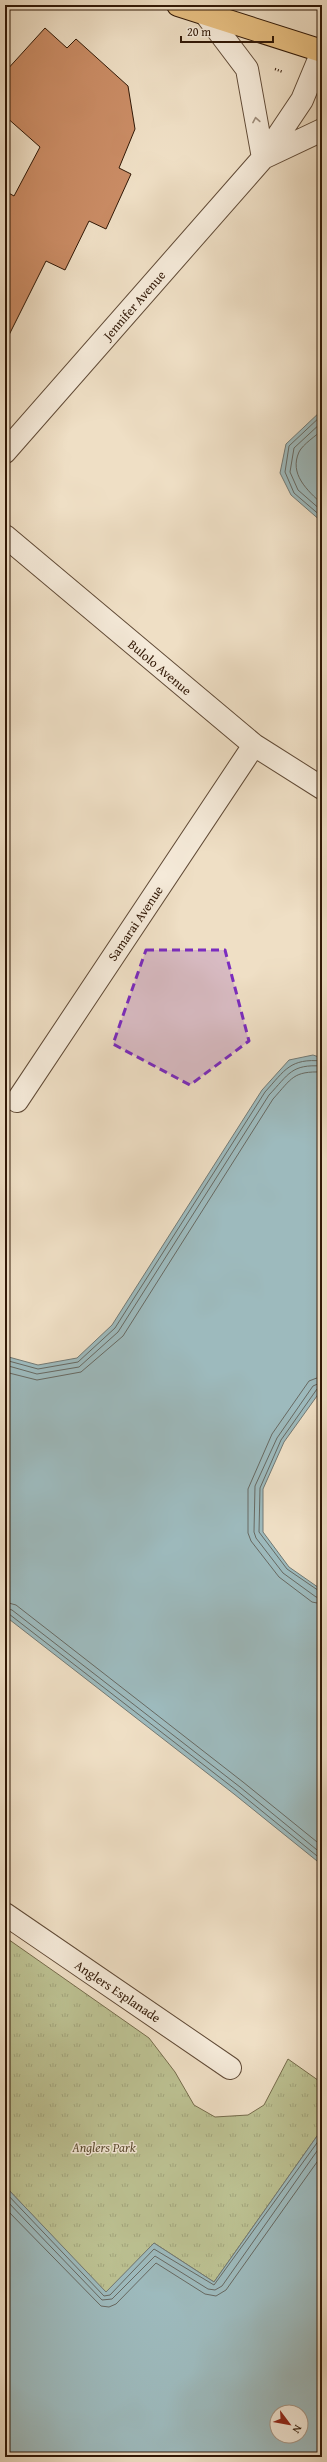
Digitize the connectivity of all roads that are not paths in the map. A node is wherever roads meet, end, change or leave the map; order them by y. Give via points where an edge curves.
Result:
1 (178, 5) edge
2 (207, 16) junction
3 (322, 51) edge
4 (322, 130) edge
5 (262, 158) junction
6 (5, 452) edge
7 (5, 536) edge
8 (254, 746) junction
9 (322, 788) edge
10 (17, 1100) dead end
11 (5, 1914) edge
12 (230, 2068) dead end

1 - 2 main road
2 - 3 main road
5 -> 2 street via 247,69
3 - 5 street, Jennifer Avenue via 302,100
4 - 5 street, Jennifer Avenue
5 - 6 street, Jennifer Avenue
7 - 8 street, Bulolo Avenue
8 - 9 street, Bulolo Avenue
8 - 10 street, Samarai Avenue
11 - 12 street, Anglers Esplanade

